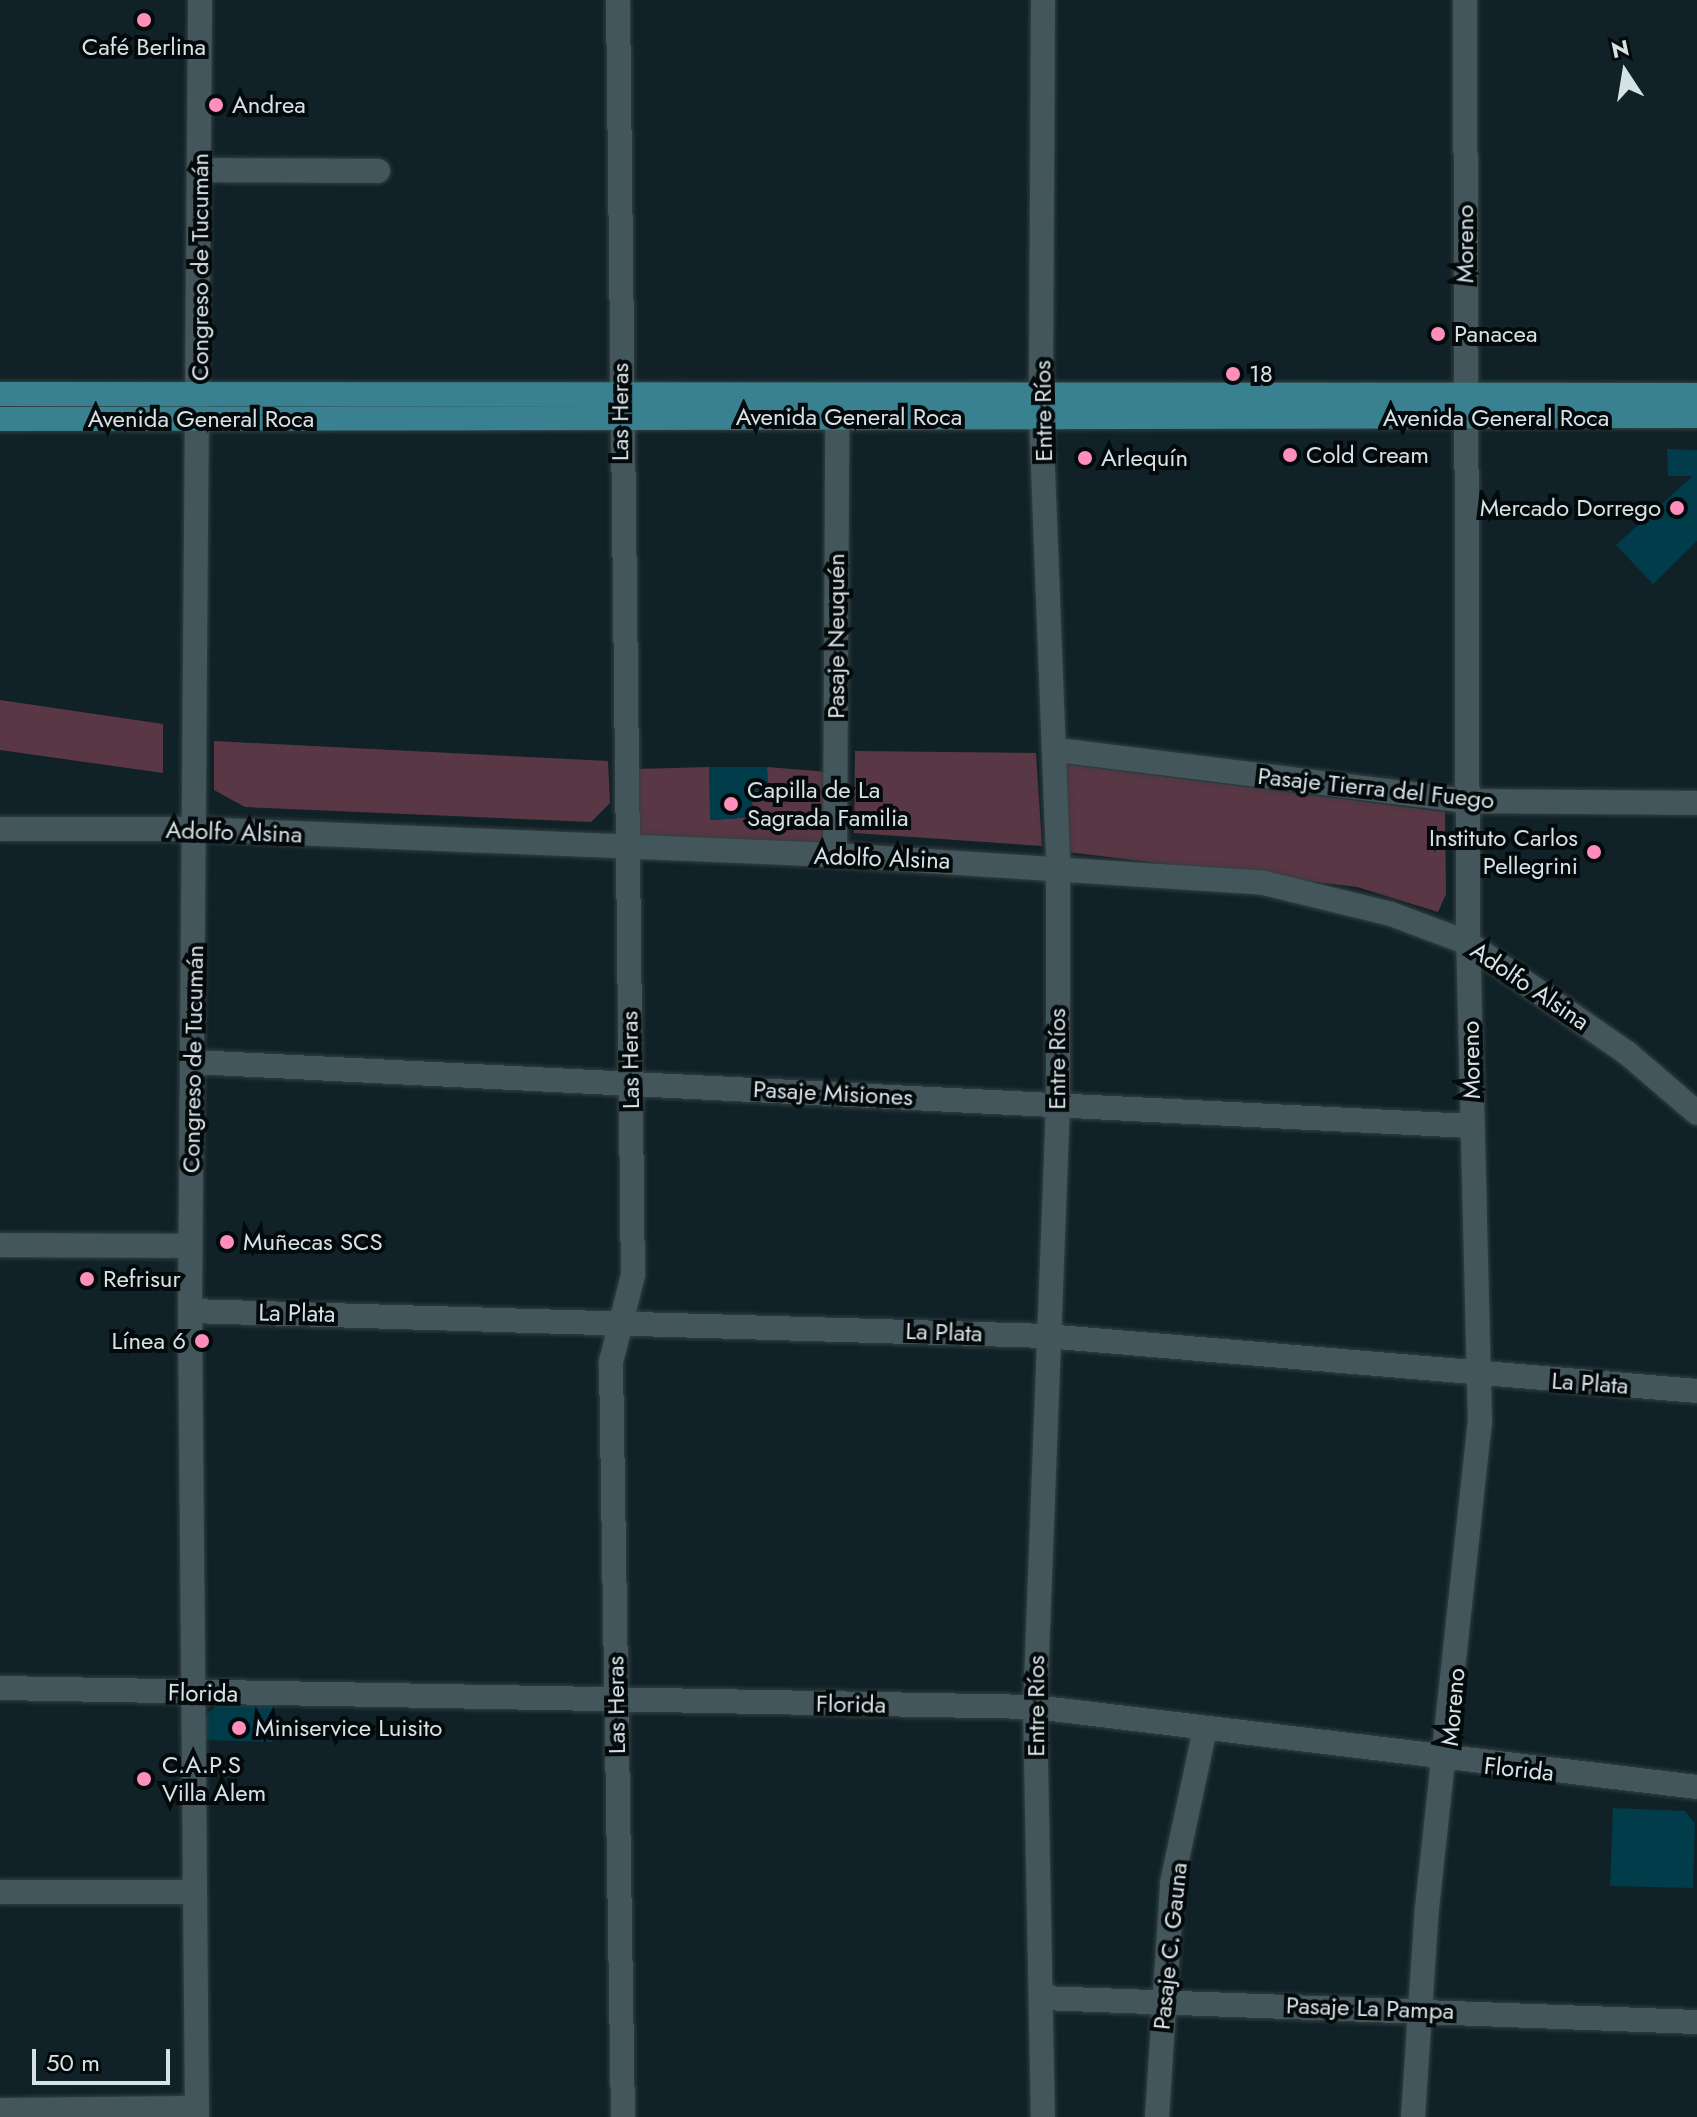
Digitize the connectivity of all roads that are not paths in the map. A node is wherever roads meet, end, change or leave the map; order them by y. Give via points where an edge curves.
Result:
1 (200, 0) edge
2 (618, 0) edge
3 (1043, 0) edge
4 (1465, 0) edge
5 (200, 170) junction
6 (378, 171) dead end
7 (620, 393) junction
8 (0, 394) edge
9 (1697, 395) edge
10 (1041, 405) junction
11 (200, 407) junction
12 (1466, 408) junction
13 (1697, 416) edge
14 (837, 417) junction
15 (620, 418) junction
16 (0, 419) edge
17 (1057, 750) junction
18 (1467, 801) junction
19 (1697, 803) edge
20 (0, 829) edge
21 (196, 829) junction
22 (626, 849) junction
23 (835, 855) junction
24 (1058, 865) junction
25 (1468, 943) junction
26 (194, 1062) junction
27 (631, 1083) junction
28 (1058, 1104) junction
29 (1697, 1113) edge
30 (1472, 1126) junction
31 (0, 1245) edge
32 (190, 1246) junction
33 (190, 1311) junction
34 (622, 1320) junction
35 (1046, 1336) junction
36 (1481, 1375) junction
37 (1697, 1391) edge
38 (0, 1688) edge
39 (193, 1693) junction
40 (616, 1700) junction
41 (1035, 1707) junction
42 (1205, 1729) junction
43 (1448, 1761) junction
44 (1697, 1787) edge
45 (0, 1892) edge
46 (193, 1892) junction
47 (1042, 1998) junction
48 (1162, 2001) junction
49 (1421, 2009) junction
50 (1697, 2022) edge
51 (0, 2110) edge
52 (197, 2113) edge
53 (623, 2117) edge
54 (1043, 2117) edge
55 (1157, 2117) edge
56 (1413, 2117) edge

1 - 5 street, Congreso de Tucumán
2 - 7 street, Las Heras
3 - 10 street, Entre Ríos
4 - 12 street, Moreno
5 - 6 street
5 - 11 street, Congreso de Tucumán
7 - 10 main road, Avenida General Roca
7 - 11 main road, Avenida General Roca
7 - 15 street, Las Heras
8 - 11 main road, Avenida General Roca
9 - 12 main road, Avenida General Roca
10 - 12 main road, Avenida General Roca
10 - 14 main road, Avenida General Roca
10 - 17 street, Entre Ríos
11 - 15 main road, Avenida General Roca
11 - 16 main road, Avenida General Roca
11 - 21 street, Congreso de Tucumán
12 - 13 main road, Avenida General Roca
12 - 18 street, Moreno
14 - 15 main road, Avenida General Roca
14 - 23 street, Pasaje Neuquén
15 - 22 street, Las Heras
17 - 18 street, Pasaje Tierra del Fuego
17 - 24 street, Entre Ríos
18 - 19 street, Pasaje Tierra del Fuego
18 - 25 street, Moreno
20 - 21 street, Adolfo Alsina
21 - 22 street, Adolfo Alsina
21 - 26 street, Congreso de Tucumán
22 - 23 street, Adolfo Alsina
22 - 27 street, Las Heras
23 - 24 street, Adolfo Alsina
24 - 25 street, Adolfo Alsina via 1264,883 1391,914
24 - 28 street, Entre Ríos
25 - 29 street, Adolfo Alsina via 1616,1045
25 - 30 street, Moreno
26 - 27 street, Pasaje Misiones
26 - 32 street, Congreso de Tucumán
27 - 28 street, Pasaje Misiones
27 - 34 street, Las Heras via 633,1275
28 - 30 street, Pasaje Misiones
28 - 35 street, Entre Ríos
30 - 36 street, Moreno
31 - 32 street
32 - 33 street, Congreso de Tucumán
33 - 34 street, La Plata
33 - 39 street, Congreso de Tucumán
34 - 35 street, La Plata
34 - 40 street, Las Heras via 611,1362
35 - 36 street, La Plata
35 - 41 street, Entre Ríos
36 - 37 street, La Plata
36 - 43 street, Moreno
38 - 39 street, Florida
39 - 40 street, Florida
39 - 46 street, Congreso de Tucumán
40 - 41 street, Florida
40 - 53 street, Las Heras
41 - 42 street, Florida
41 - 47 street, Entre Ríos
42 - 43 street, Florida
42 - 48 street, Pasaje C. Gauna via 1172,1883
43 - 44 street, Florida
43 - 49 street, Moreno
45 - 46 street
46 - 52 street, Congreso de Tucumán
47 - 48 street, Pasaje La Pampa
47 - 54 street, Entre Ríos
48 - 49 street, Pasaje La Pampa
48 - 55 street, Pasaje C. Gauna
49 - 50 street, Pasaje La Pampa
49 - 56 street, Moreno
51 - 52 street

